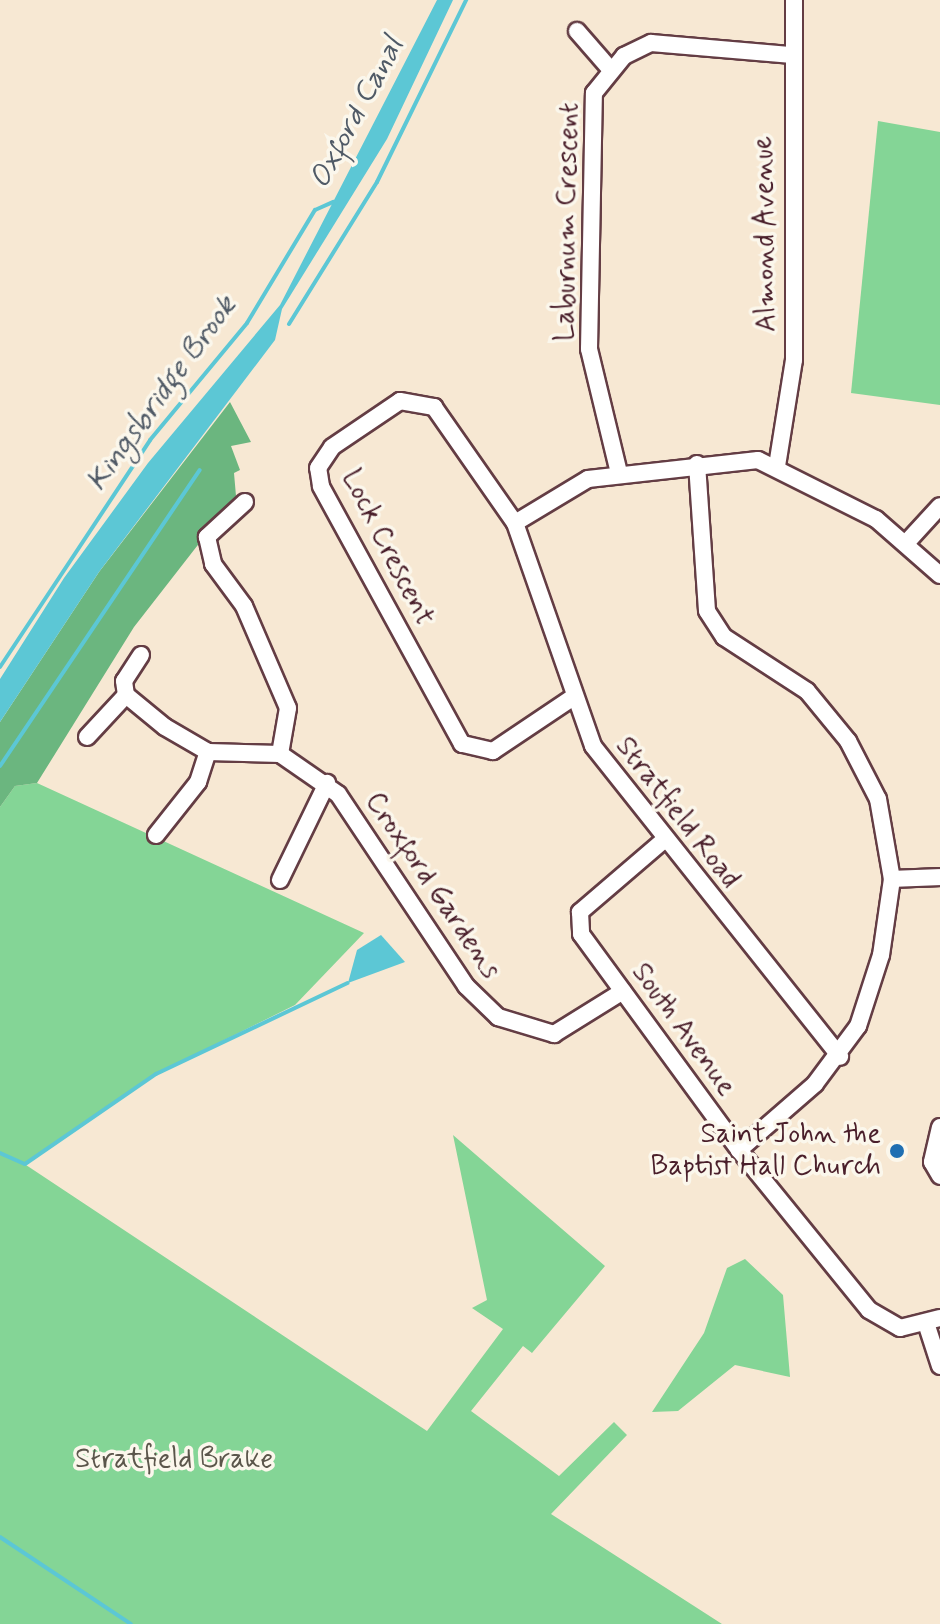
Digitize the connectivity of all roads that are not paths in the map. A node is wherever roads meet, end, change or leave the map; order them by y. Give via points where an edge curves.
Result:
1 (794, 0) edge
2 (577, 31) dead end
3 (792, 55) junction
4 (610, 69) junction
5 (697, 464) junction
6 (777, 466) junction
7 (619, 473) junction
8 (245, 502) dead end
9 (940, 506) edge
10 (515, 523) junction
11 (908, 541) junction
12 (940, 575) edge
13 (141, 655) dead end
14 (126, 695) junction
15 (575, 696) junction
16 (87, 737) dead end
17 (208, 752) junction
18 (280, 754) junction
19 (327, 783) junction
20 (156, 835) dead end
21 (664, 840) junction
22 (940, 877) edge
23 (892, 879) junction
24 (280, 880) dead end
25 (623, 991) junction
26 (840, 1057) junction
27 (940, 1127) edge
28 (739, 1150) junction
29 (940, 1176) edge
30 (933, 1322) edge
31 (940, 1366) edge

1 - 3 street, Almond Avenue
2 - 4 street, Laburnum Crescent
3 - 4 street, Laburnum Crescent via 651,43
3 - 6 street, Almond Avenue via 794,360
4 - 7 street, Laburnum Crescent via 591,114 589,349
5 - 6 street via 740,458
5 - 7 street
5 - 23 street via 707,611 724,637 807,691 848,741 878,799
6 - 11 street
7 - 10 street via 576,484
8 - 18 street via 207,537 213,564 244,606 288,708
9 - 11 street
10 - 15 street, Stratfield Road
10 - 15 street, Lock Crescent via 424,400 394,404 332,447 318,468 321,486 462,744 493,751
11 - 12 street
13 - 14 street via 124,681
14 - 16 street via 102,712
14 - 17 street
15 - 21 street, Stratfield Road via 593,746
17 - 18 street
17 - 20 street via 198,782
18 - 19 street, Croxford Gardens
19 - 24 street, Croxford Gardens
19 - 25 street, Croxford Gardens via 400,879 466,986 498,1017 554,1034
21 - 25 street, South Avenue via 577,919
21 - 26 street, Stratfield Road
22 - 23 street
23 - 26 street via 870,995
25 - 28 street, South Avenue
26 - 28 street
27 - 29 street via 932,1162
28 - 30 street, South Avenue via 869,1310 900,1328
30 - 31 street

